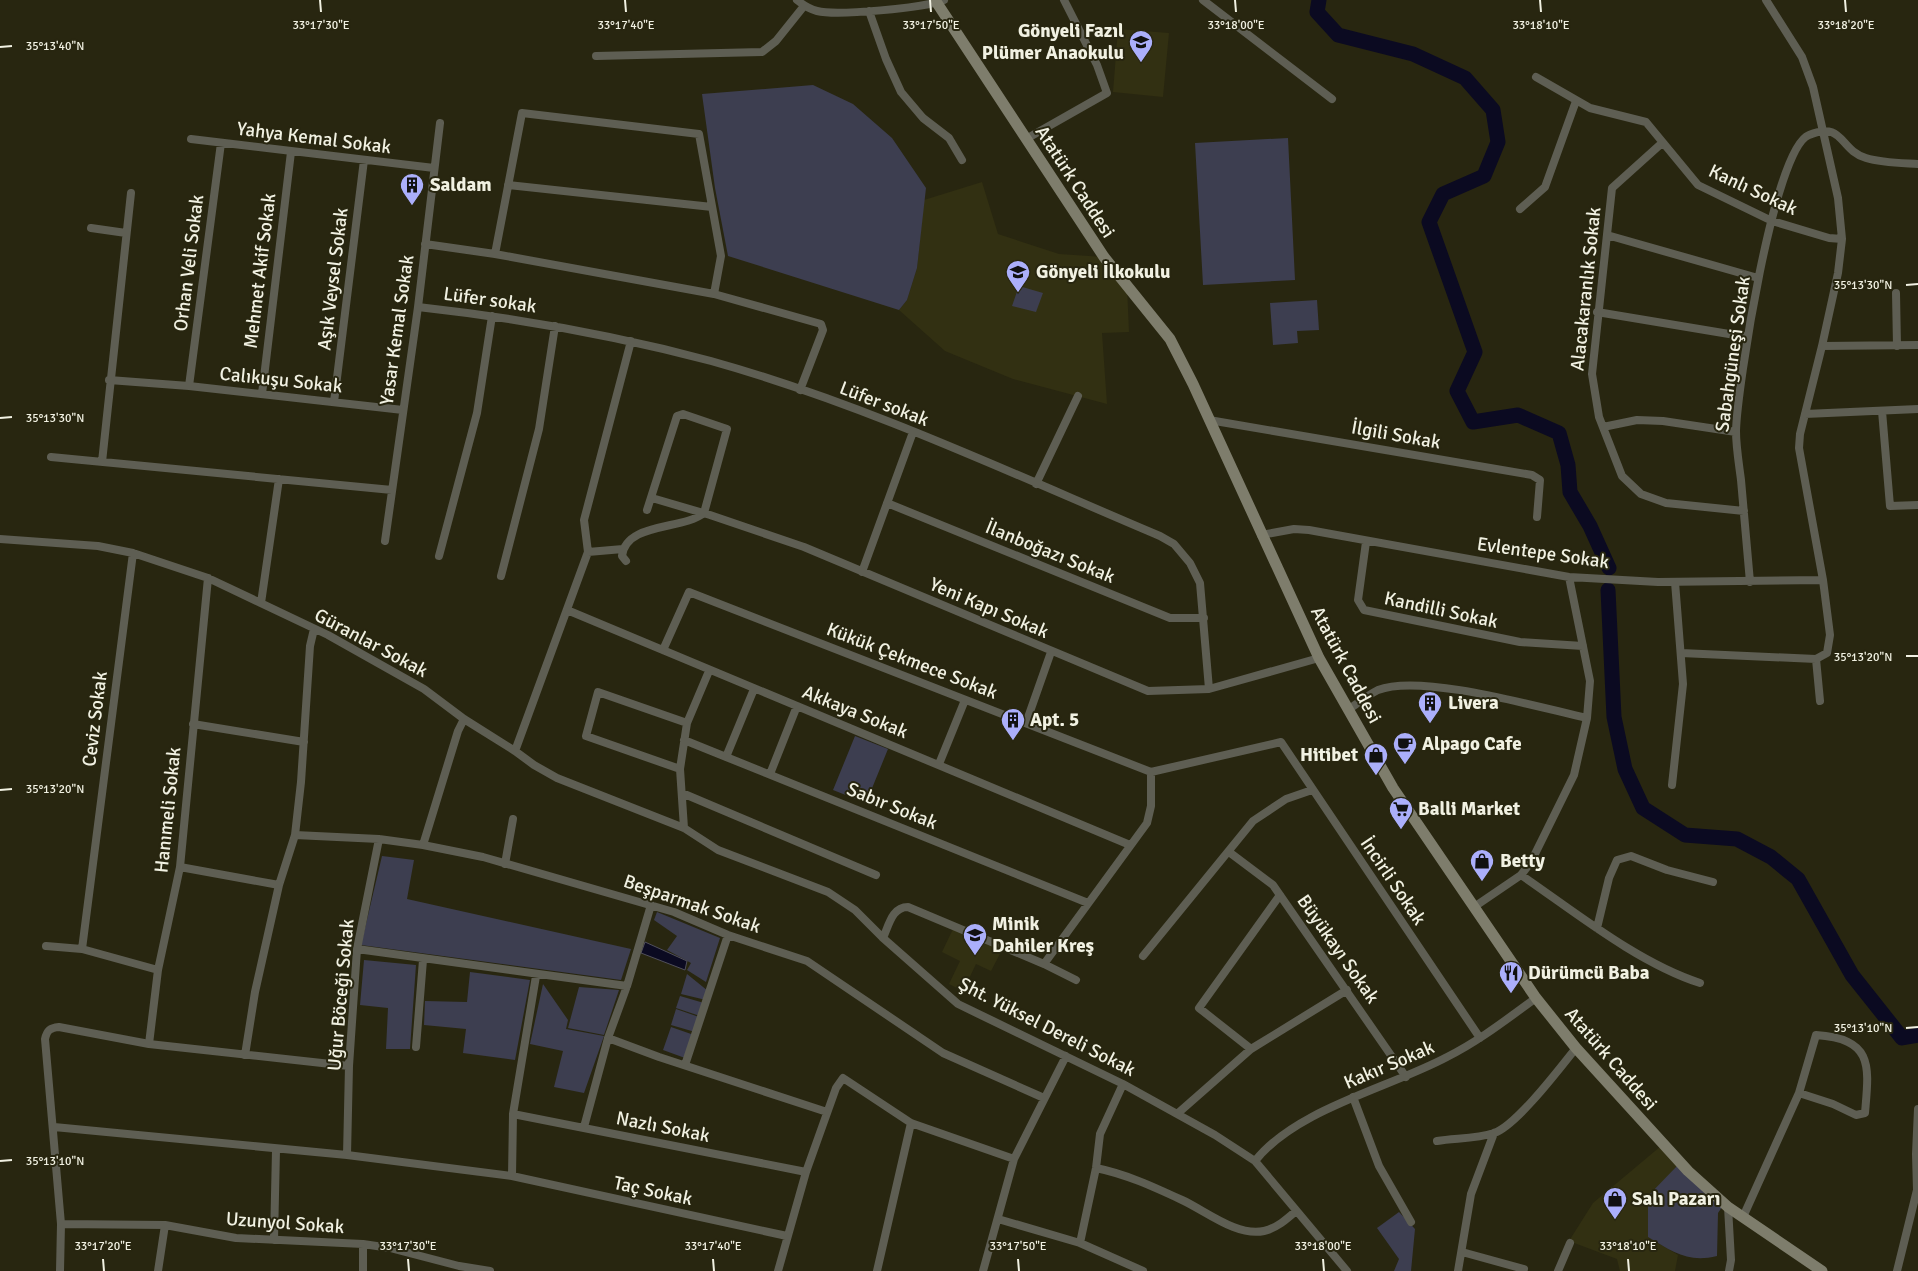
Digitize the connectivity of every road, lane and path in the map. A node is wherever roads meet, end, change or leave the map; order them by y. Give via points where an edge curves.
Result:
1 (797, 0) edge
2 (1064, 0) edge
3 (1203, 0) edge
4 (1766, 0) edge
5 (939, 1) edge
6 (804, 6) junction
7 (869, 11) junction
8 (596, 56) dead end
9 (1536, 77) dead end
10 (1332, 98) dead end
11 (1576, 101) junction
12 (440, 123) dead end
13 (1823, 130) junction
14 (191, 139) dead end
15 (1026, 139) junction
16 (221, 143) junction
17 (1662, 143) junction
18 (291, 152) junction
19 (364, 160) junction
20 (962, 160) dead end
21 (1918, 164) edge
22 (434, 168) junction
23 (508, 185) junction
24 (131, 193) dead end
25 (712, 207) junction
26 (1520, 209) dead end
27 (1772, 221) junction
28 (91, 228) dead end
29 (126, 233) junction
30 (1607, 236) junction
31 (1842, 239) junction
32 (425, 244) junction
33 (495, 254) junction
34 (1758, 278) junction
35 (1896, 293) dead end
36 (714, 294) junction
37 (418, 307) junction
38 (1597, 312) junction
39 (492, 316) junction
40 (555, 326) junction
41 (1747, 337) junction
42 (631, 341) junction
43 (1918, 345) edge
44 (1822, 346) junction
45 (1897, 346) junction
46 (109, 380) junction
47 (189, 386) junction
48 (800, 390) junction
49 (262, 394) junction
50 (1078, 396) dead end
51 (334, 402) junction
52 (1918, 409) edge
53 (403, 410) junction
54 (1882, 411) junction
55 (1805, 414) junction
56 (1209, 420) junction
57 (1603, 427) junction
58 (913, 432) junction
59 (1736, 432) junction
60 (51, 457) dead end
61 (102, 462) junction
62 (279, 479) junction
63 (1036, 484) junction
64 (392, 490) junction
65 (652, 498) junction
66 (887, 503) junction
67 (1918, 505) edge
68 (647, 510) dead end
69 (1744, 511) junction
70 (704, 513) junction
71 (1537, 517) dead end
72 (1261, 535) junction
73 (0, 539) edge
74 (385, 541) dead end
75 (1366, 542) junction
76 (623, 549) junction
77 (588, 552) junction
78 (133, 553) junction
79 (439, 556) dead end
80 (626, 561) dead end
81 (862, 572) junction
82 (501, 576) dead end
83 (1569, 577) junction
84 (208, 578) junction
85 (1824, 580) junction
86 (1675, 582) junction
87 (1750, 582) junction
88 (261, 603) junction
89 (567, 610) junction
90 (1204, 618) junction
91 (314, 630) junction
92 (1582, 646) junction
93 (663, 650) junction
94 (1052, 652) junction
95 (1681, 653) junction
96 (1319, 658) junction
97 (1816, 658) junction
98 (708, 671) junction
99 (754, 689) junction
100 (1209, 689) junction
101 (965, 700) junction
102 (1820, 702) dead end
103 (797, 706) junction
104 (1349, 708) junction
105 (1587, 718) junction
106 (464, 719) junction
107 (686, 723) junction
108 (193, 724) junction
109 (1026, 724) junction
110 (684, 740) junction
111 (304, 742) junction
112 (515, 751) junction
113 (726, 757) junction
114 (938, 764) junction
115 (680, 769) junction
116 (1151, 772) junction
117 (770, 774) junction
118 (1672, 785) dead end
119 (1312, 790) junction
120 (682, 793) junction
121 (513, 818) dead end
122 (684, 828) junction
123 (294, 835) junction
124 (380, 839) junction
125 (423, 845) junction
126 (1130, 845) junction
127 (1229, 852) junction
128 (505, 864) junction
129 (180, 867) junction
130 (876, 875) dead end
131 (1521, 875) junction
132 (1713, 882) dead end
133 (279, 886) junction
134 (1280, 895) junction
135 (1088, 903) junction
136 (651, 905) junction
137 (1474, 908) junction
138 (1597, 928) junction
139 (728, 935) junction
140 (883, 938) junction
141 (46, 946) dead end
142 (82, 949) junction
143 (357, 949) junction
144 (1143, 956) dead end
145 (423, 960) junction
146 (1044, 964) junction
147 (158, 970) junction
148 (536, 976) junction
149 (1076, 980) dead end
150 (1700, 983) dead end
151 (627, 986) junction
152 (1346, 990) junction
153 (1536, 998) junction
154 (608, 1038) junction
155 (1480, 1038) junction
156 (149, 1044) junction
157 (416, 1047) dead end
158 (1576, 1048) junction
159 (1251, 1049) junction
160 (245, 1054) junction
161 (1066, 1056) junction
162 (685, 1065) junction
163 (349, 1066) junction
164 (1406, 1077) junction
165 (1123, 1084) junction
166 (1799, 1093) junction
167 (1353, 1097) junction
168 (1044, 1098) junction
169 (1918, 1108) edge
170 (827, 1112) junction
171 (513, 1114) junction
172 (1177, 1114) junction
173 (911, 1123) junction
174 (54, 1127) junction
175 (584, 1127) junction
176 (1494, 1133) junction
177 (1436, 1141) dead end
178 (276, 1150) junction
179 (347, 1155) junction
180 (1014, 1159) junction
181 (1255, 1161) junction
182 (1096, 1168) junction
183 (806, 1172) junction
184 (512, 1176) junction
185 (1728, 1207) junction
186 (1296, 1211) junction
187 (1743, 1217) junction
188 (998, 1219) junction
189 (1412, 1222) dead end
190 (61, 1224) junction
191 (166, 1225) junction
192 (787, 1236) junction
193 (274, 1240) junction
194 (1080, 1243) junction
195 (1570, 1243) dead end
196 (363, 1244) junction
197 (1462, 1252) junction
198 (459, 1269) edge
199 (1524, 1269) dead end
200 (60, 1271) edge
201 (158, 1271) edge
202 (363, 1271) edge
203 (490, 1271) edge
204 (778, 1271) edge
205 (877, 1271) edge
206 (983, 1271) edge
207 (1143, 1271) edge
208 (1347, 1271) edge
209 (1458, 1271) edge
210 (1558, 1271) edge
211 (1729, 1271) edge
212 (1822, 1271) edge
213 (1898, 1271) edge

1 - 6 street
2 - 15 street via 1097,65 1107,93
3 - 10 street
4 - 13 street via 1802,56
5 - 7 street
5 - 15 main road, Atatürk Caddesi
6 - 7 street via 818,11
6 - 8 street via 776,41 762,52
7 - 20 street via 900,92 923,118 948,138
9 - 11 street, Kanlı Sokak
11 - 17 street, Kanlı Sokak via 1590,108 1646,122
11 - 26 street via 1545,187
12 - 22 street, Yasar Kemal Sokak
13 - 21 street via 1833,131 1865,158
13 - 27 street, Sabahgüneşi Sokak via 1806,136 1794,150
13 - 31 street via 1838,198
14 - 16 street, Yahya Kemal Sokak
15 - 56 main road, Atatürk Caddesi via 1104,257 1170,339
16 - 18 street, Yahya Kemal Sokak
16 - 47 street, Orhan Veli Sokak
17 - 27 street, Kanlı Sokak via 1698,185
17 - 30 street, Alacakaranlık Sokak via 1612,188
18 - 19 street, Yahya Kemal Sokak
18 - 49 street, Mehmet Akif Sokak
19 - 22 street, Yahya Kemal Sokak
19 - 51 street, Aşık Veysel Sokak
22 - 32 street, Yasar Kemal Sokak
23 - 25 street
23 - 25 street via 522,114 699,134
23 - 33 street
24 - 29 street
25 - 36 street via 721,256
27 - 31 street, Kanlı Sokak
27 - 34 street, Sabahgüneşi Sokak
28 - 29 street
29 - 46 street
30 - 34 street
30 - 38 street, Alacakaranlık Sokak
31 - 44 street
32 - 33 street
32 - 37 street, Yasar Kemal Sokak
33 - 36 street
34 - 41 street, Sabahgüneşi Sokak
35 - 45 street
36 - 48 street via 821,324 824,330
37 - 39 street, Lüfer sokak
37 - 53 street, Yasar Kemal Sokak
38 - 41 street
38 - 57 street, Alacakaranlık Sokak via 1592,374
39 - 40 street, Lüfer sokak
39 - 79 street via 477,413
40 - 42 street, Lüfer sokak
40 - 82 street via 539,429
41 - 59 street, Sabahgüneşi Sokak
42 - 48 street, Lüfer sokak
42 - 77 street via 584,520
43 - 45 street
44 - 45 street
44 - 55 street
46 - 47 street, Calıkuşu Sokak
46 - 61 street
47 - 49 street, Calıkuşu Sokak
48 - 58 street, Lüfer sokak
49 - 51 street, Calıkuşu Sokak
50 - 63 street
51 - 53 street, Calıkuşu Sokak
52 - 54 street
53 - 64 street, Yasar Kemal Sokak
54 - 55 street
54 - 67 street via 1890,506
55 - 85 street via 1799,448
56 - 71 street, İlgili Sokak via 1532,475 1540,480
56 - 72 main road, Atatürk Caddesi
57 - 59 street via 1637,420
57 - 69 street, Alacakaranlık Sokak via 1622,476 1641,494 1666,503
58 - 63 street, Lüfer sokak
58 - 66 street
59 - 69 street, Sabahgüneşi Sokak
60 - 61 street
61 - 62 street
62 - 64 street
62 - 88 street
63 - 90 street, Lüfer sokak via 1174,544 1190,563 1200,583
64 - 74 street, Yasar Kemal Sokak
65 - 68 street
65 - 70 street, Yeni Kapı Sokak
65 - 70 street via 676,416 683,414 726,429
66 - 81 street
66 - 90 street, İlanboğazı Sokak via 1170,618
69 - 87 street, Sabahgüneşi Sokak
70 - 76 street via 633,537
70 - 81 street, Yeni Kapı Sokak via 804,547
72 - 75 street, Evlentepe Sokak via 1309,530
72 - 96 main road, Atatürk Caddesi
73 - 78 street, Güranlar Sokak via 98,546
75 - 83 street, Evlentepe Sokak
75 - 92 street, Kandilli Sokak via 1358,600 1364,610 1520,642
76 - 77 street
76 - 80 street via 622,556
77 - 89 street
78 - 84 street, Güranlar Sokak
78 - 142 street, Ceviz Sokak
81 - 94 street, Yeni Kapı Sokak
83 - 86 street, Evlentepe Sokak
83 - 92 street
84 - 88 street, Güranlar Sokak
84 - 108 street, Hanımeli Sokak
85 - 87 street, Evlentepe Sokak
85 - 97 street via 1830,635 1827,653
86 - 87 street, Evlentepe Sokak
86 - 95 street
88 - 91 street, Güranlar Sokak
89 - 93 street, Akkaya Sokak
89 - 112 street
90 - 100 street, Lüfer sokak
91 - 106 street, Güranlar Sokak via 424,689
91 - 111 street via 310,646
92 - 105 street via 1590,681
93 - 98 street, Akkaya Sokak
93 - 101 street, Kükük Çekmece Sokak via 689,592
94 - 100 street, Yeni Kapı Sokak via 1148,691
94 - 109 street
95 - 97 street
95 - 118 street via 1683,701
96 - 100 street, Yeni Kapı Sokak
96 - 104 main road, Atatürk Caddesi
97 - 102 street
98 - 99 street, Akkaya Sokak
98 - 107 street
99 - 103 street, Akkaya Sokak
99 - 113 street
101 - 109 street, Kükük Çekmece Sokak
101 - 114 street
103 - 114 street, Akkaya Sokak
103 - 117 street
104 - 105 street via 1379,690 1402,686 1454,689
104 - 137 main road, Atatürk Caddesi via 1393,788
105 - 131 street via 1574,775 1531,862
106 - 112 street, Güranlar Sokak
106 - 125 street
107 - 110 street
107 - 115 street via 598,692 586,736
108 - 111 street
108 - 129 street, Hanımeli Sokak
109 - 116 street, Kükük Çekmece Sokak
110 - 113 street, Sabır Sokak
110 - 115 street
111 - 123 street
112 - 122 street, Güranlar Sokak via 557,778
113 - 117 street, Sabır Sokak
114 - 126 street, Akkaya Sokak
115 - 120 street
116 - 119 street, İncirli Sokak via 1281,742
116 - 126 street via 1151,806 1147,823
117 - 135 street, Sabır Sokak
119 - 127 street via 1286,799 1253,821
119 - 155 street, İncirli Sokak
120 - 122 street
120 - 130 street
121 - 128 street
122 - 140 street, Şht. Yüksel Dereli Sokak via 718,850 828,892 855,910
123 - 124 street, Beşparmak Sokak
123 - 133 street
124 - 125 street, Beşparmak Sokak
124 - 143 street, Uğur Böceği Sokak
125 - 128 street, Beşparmak Sokak
126 - 135 street
127 - 134 street, Büyükayı Sokak via 1273,885
127 - 144 street
128 - 136 street, Beşparmak Sokak
129 - 133 street
129 - 147 street, Hanımeli Sokak
131 - 137 street
131 - 138 street
132 - 138 street via 1631,856 1617,860 1609,878
133 - 160 street
134 - 152 street, Büyükayı Sokak
134 - 159 street via 1199,1008
135 - 146 street
136 - 139 street, Beşparmak Sokak
136 - 151 street
137 - 153 main road, Atatürk Caddesi
138 - 150 street via 1679,976
139 - 162 street
139 - 168 street, Beşparmak Sokak via 807,961 943,1053
140 - 146 street via 896,910 908,907
140 - 161 street, Şht. Yüksel Dereli Sokak via 958,1004
141 - 142 street
142 - 147 street
143 - 145 street
143 - 163 street, Uğur Böceği Sokak
145 - 148 street
145 - 157 street
146 - 149 street
147 - 156 street, Hanımeli Sokak
148 - 151 street
148 - 171 street
151 - 154 street
152 - 159 street
152 - 164 street, Büyükayı Sokak
153 - 155 street, Kakır Sokak
153 - 158 main road, Atatürk Caddesi
154 - 162 street
154 - 175 street
155 - 164 street, Kakır Sokak
156 - 160 street
156 - 174 street via 50,1028 45,1039
158 - 176 street via 1509,1123
158 - 185 main road, Atatürk Caddesi via 1688,1171
159 - 172 street
160 - 163 street
161 - 165 street, Şht. Yüksel Dereli Sokak
161 - 168 street
162 - 170 street
163 - 179 street, Uğur Böceği Sokak
164 - 167 street, Kakır Sokak
165 - 172 street, Şht. Yüksel Dereli Sokak
165 - 182 street via 1100,1134
166 - 166 street via 1816,1035 1835,1036 1857,1048 1866,1061 1865,1114 1856,1115
166 - 187 street
167 - 181 street, Kakır Sokak via 1272,1142
167 - 189 street via 1379,1166
168 - 180 street
169 - 213 street via 1917,1190
170 - 173 street via 843,1078
170 - 183 street
171 - 175 street, Nazlı Sokak
171 - 184 street
172 - 181 street, Şht. Yüksel Dereli Sokak
173 - 180 street
173 - 205 street
174 - 178 street, Taç Sokak
174 - 190 street
175 - 183 street, Nazlı Sokak
176 - 177 street
176 - 197 street via 1472,1194
178 - 179 street, Taç Sokak
178 - 193 street
179 - 184 street, Taç Sokak
180 - 188 street
181 - 186 street, Şht. Yüksel Dereli Sokak
182 - 186 street via 1118,1172 1251,1232 1279,1225
182 - 194 street
183 - 192 street
184 - 192 street, Taç Sokak
185 - 187 main road, Atatürk Caddesi
185 - 211 street
186 - 208 street, Şht. Yüksel Dereli Sokak
187 - 212 main road, Atatürk Caddesi
188 - 194 street
188 - 206 street
190 - 191 street, Uzunyol Sokak
190 - 200 street
191 - 193 street, Uzunyol Sokak via 236,1238
191 - 201 street
192 - 204 street
193 - 196 street, Uzunyol Sokak
194 - 207 street
195 - 210 street
196 - 198 street, Uzunyol Sokak via 390,1248
196 - 202 street
197 - 199 street
197 - 209 street
198 - 203 street, Uzunyol Sokak

